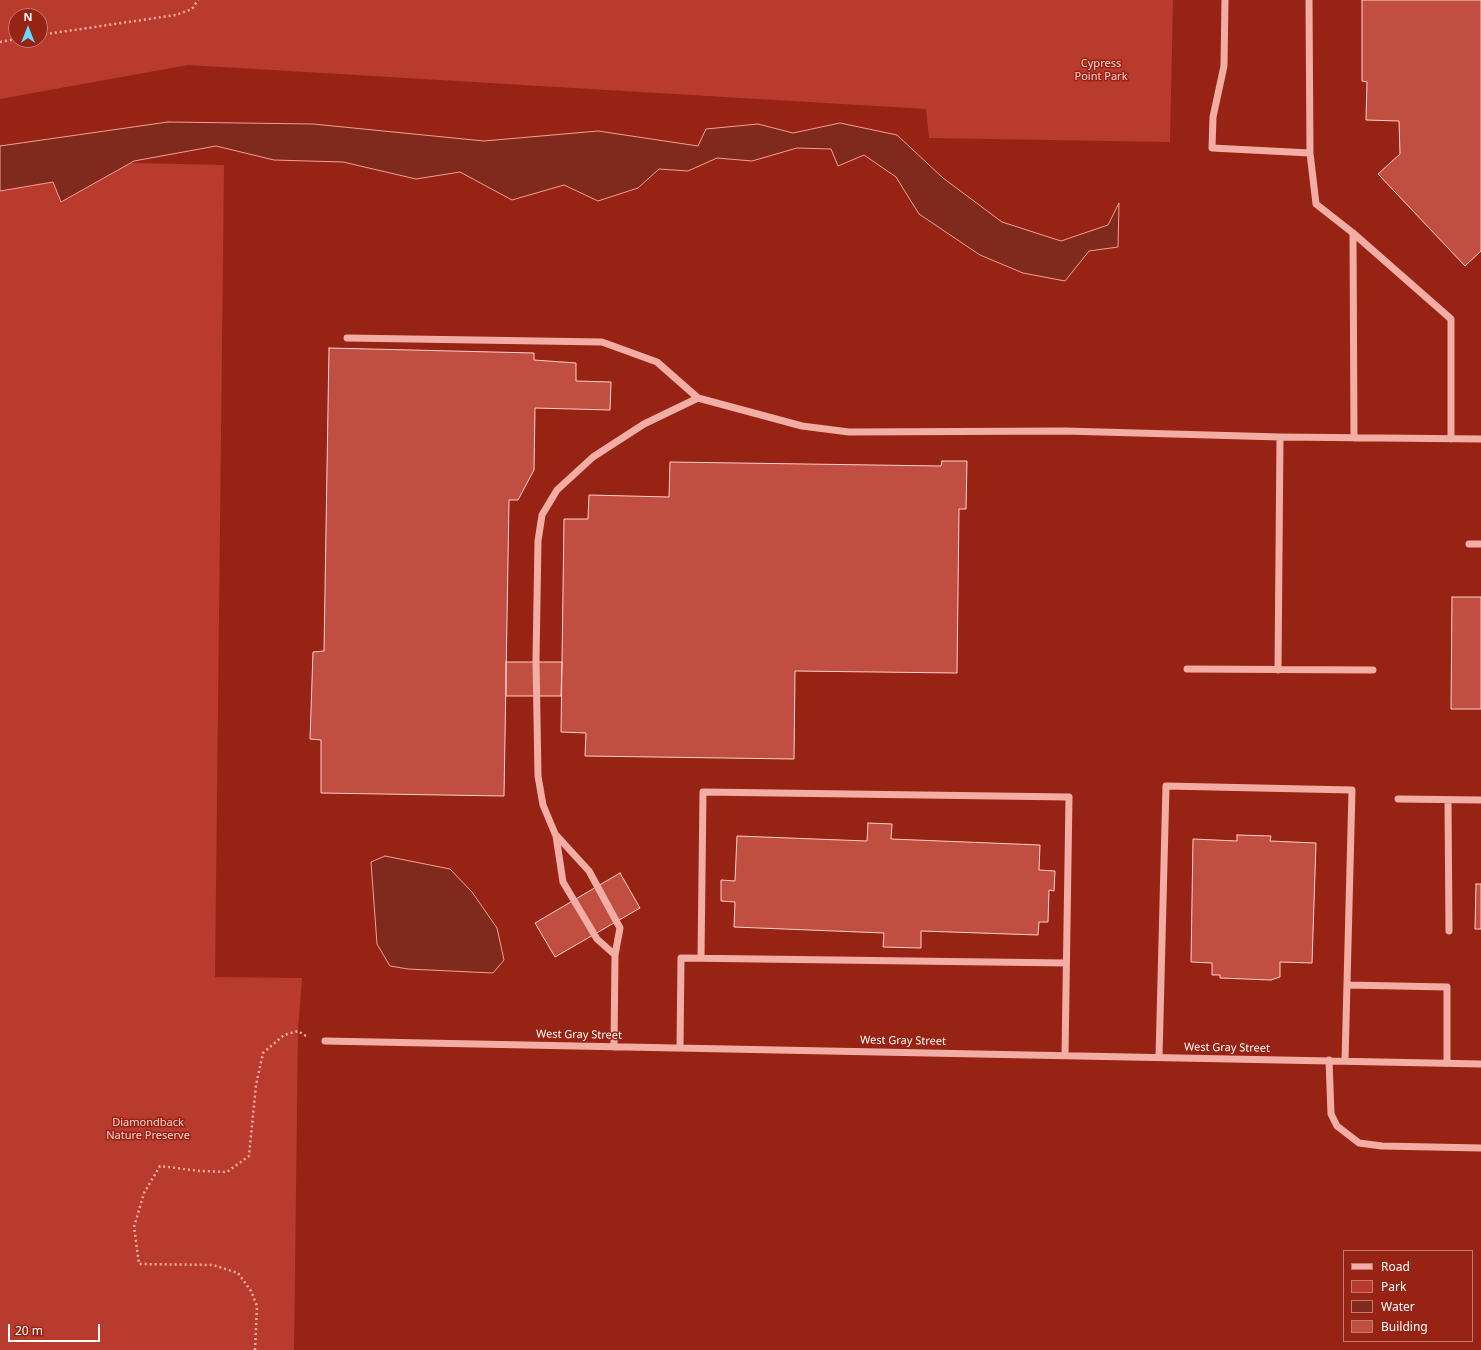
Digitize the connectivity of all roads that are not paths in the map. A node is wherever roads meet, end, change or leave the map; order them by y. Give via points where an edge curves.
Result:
1 (1225, 0) edge
2 (1309, 0) edge
3 (1310, 153) junction
4 (1353, 233) junction
5 (347, 338) dead end
6 (698, 398) junction
7 (1280, 437) junction
8 (1354, 438) junction
9 (1450, 439) junction
10 (1481, 439) edge
11 (1470, 544) dead end
12 (1481, 544) edge
13 (1187, 669) dead end
14 (1278, 670) junction
15 (1373, 670) dead end
16 (1398, 799) dead end
17 (1448, 800) junction
18 (1481, 800) edge
19 (556, 836) junction
20 (1449, 931) dead end
21 (615, 955) junction
22 (701, 958) junction
23 (1066, 963) junction
24 (1347, 985) junction
25 (325, 1041) dead end
26 (614, 1047) junction
27 (680, 1048) junction
28 (1065, 1055) junction
29 (1159, 1057) junction
30 (1329, 1060) junction
31 (1345, 1061) junction
32 (1447, 1063) junction
33 (1481, 1064) edge
34 (1481, 1148) edge

1 - 3 street via 1224,66 1213,117 1212,148
2 - 3 street
3 - 4 street via 1316,204
4 - 8 street
4 - 9 street via 1451,319
5 - 6 street via 602,342 657,362
6 - 7 street via 802,426 849,432 1065,431
6 - 19 street via 644,424 593,457 557,490 542,515 538,541 536,660 538,776 543,805
7 - 8 street
7 - 14 street
8 - 9 street
9 - 10 street
11 - 12 street
13 - 14 street
14 - 15 street
16 - 17 street
17 - 18 street
17 - 20 street
19 - 21 street via 563,882 596,940
19 - 21 street via 589,871 620,928
21 - 26 street
22 - 23 street
22 - 23 street via 704,792 1069,797
22 - 27 street via 681,958
23 - 28 street
24 - 29 street via 1352,790 1166,786
24 - 31 street
24 - 32 street via 1447,987
25 - 26 street, West Gray Street
26 - 27 street, West Gray Street
27 - 28 street, West Gray Street
28 - 29 street, West Gray Street
29 - 30 street, West Gray Street
30 - 31 street, West Gray Street
30 - 34 street via 1330,1114 1337,1126 1359,1143 1382,1146
31 - 32 street, West Gray Street
32 - 33 street, West Gray Street

